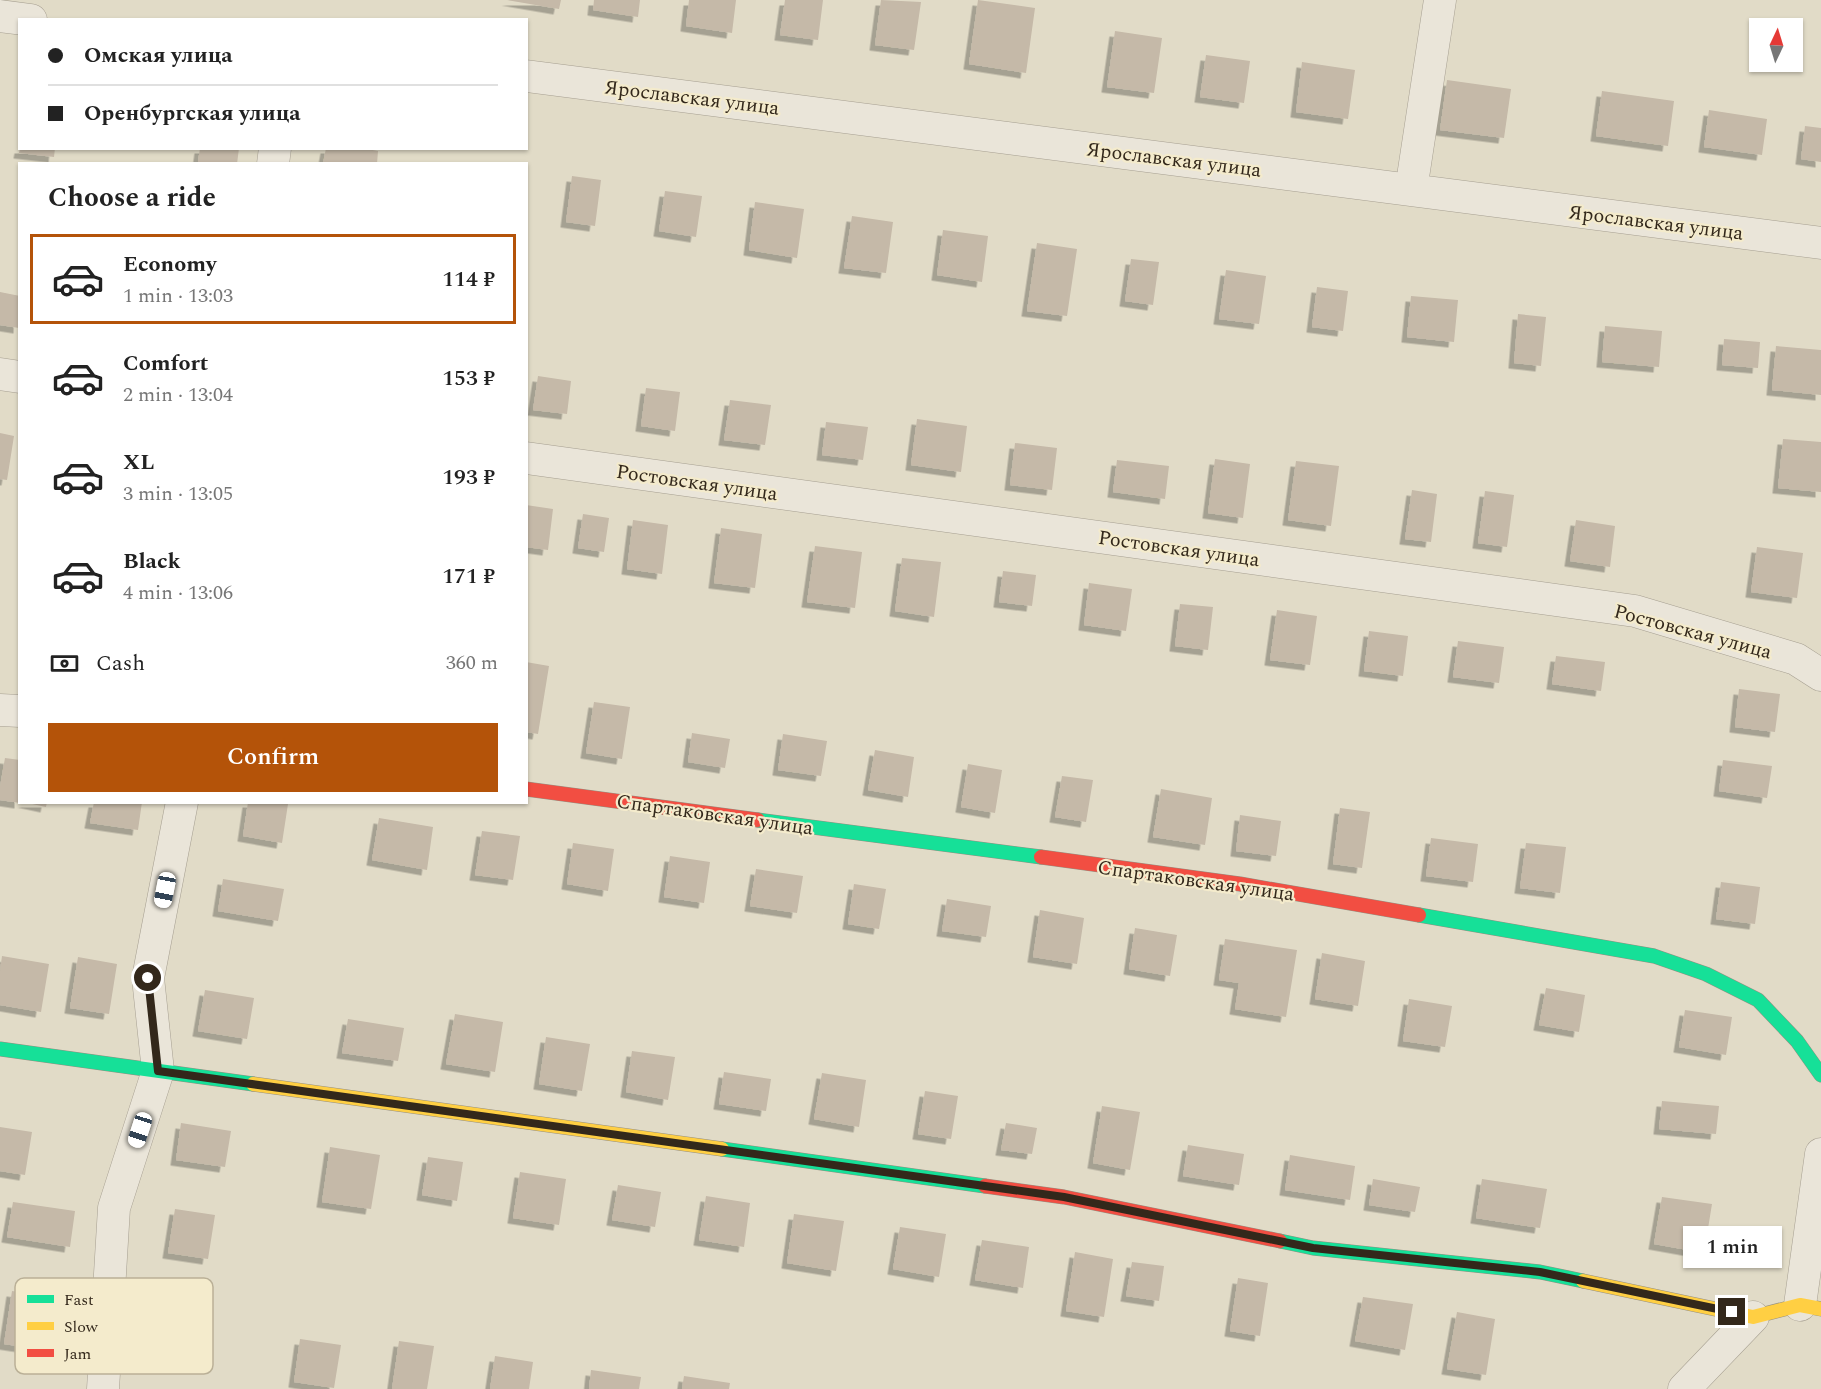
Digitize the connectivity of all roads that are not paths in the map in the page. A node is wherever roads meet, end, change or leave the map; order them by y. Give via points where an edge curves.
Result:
1 (1440, 0) edge
2 (0, 16) edge
3 (18, 18) edge
4 (528, 76) edge
5 (1410, 190) junction
6 (1821, 243) edge
7 (0, 374) edge
8 (18, 377) edge
9 (528, 458) edge
10 (1821, 675) edge
11 (0, 710) edge
12 (18, 711) edge
13 (528, 789) edge
14 (182, 804) edge
15 (0, 1049) edge
16 (158, 1071) junction
17 (1821, 1075) edge
18 (1821, 1154) edge
19 (110, 1278) edge
20 (1810, 1307) edge
21 (1753, 1317) junction
22 (104, 1374) edge
23 (103, 1389) edge
24 (1683, 1389) edge

1 - 5 street
2 - 3 street
4 - 5 street, Ярославская улица
5 - 6 street, Ярославская улица
7 - 8 street
9 - 10 street, Ростовская улица via 1635,611 1796,659
11 - 12 street
13 - 17 street, Спартаковская улица via 1240,884 1654,956 1706,974 1758,1000 1797,1041
14 - 16 street via 148,978
15 - 16 street
16 - 19 street via 114,1208
16 - 21 street via 1064,1197 1313,1248 1540,1272
18 - 20 street
20 - 21 street
21 - 24 street
22 - 23 street

